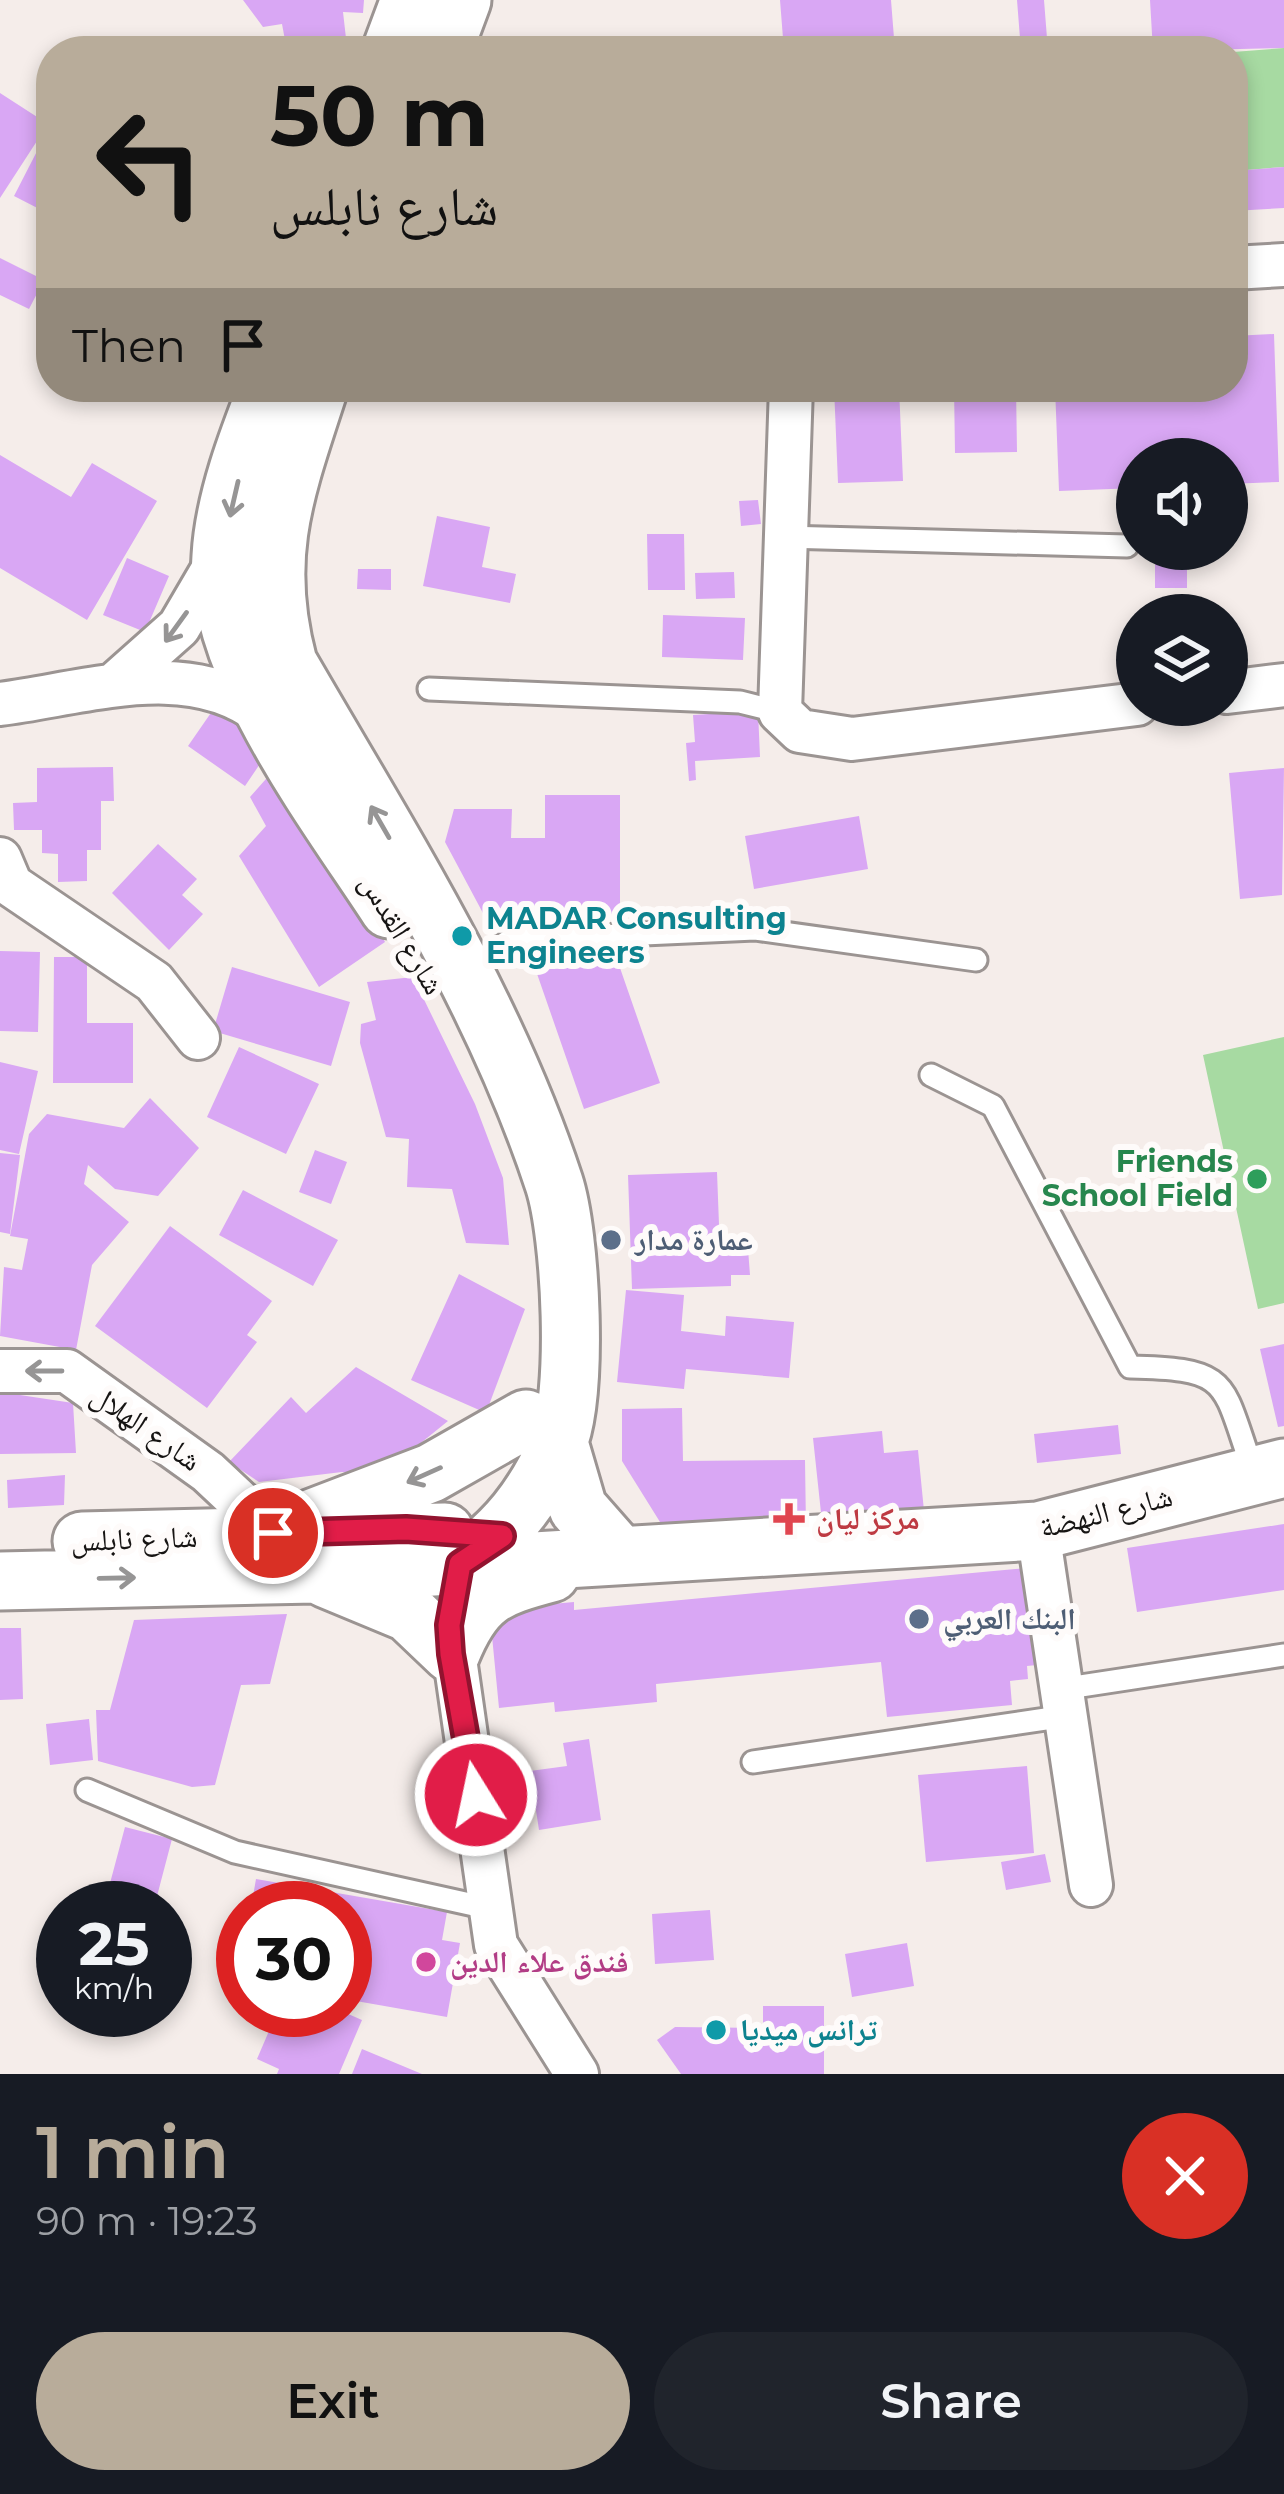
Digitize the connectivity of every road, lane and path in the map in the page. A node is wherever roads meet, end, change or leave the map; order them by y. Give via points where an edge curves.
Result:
1 (410, 0) edge
2 (463, 0) edge
3 (397, 36) edge
4 (449, 36) edge
5 (1284, 265) edge
6 (1248, 267) edge
7 (262, 402) edge
8 (314, 402) edge
9 (790, 402) edge
10 (784, 536) junction
11 (1116, 546) edge
12 (220, 557) junction
13 (0, 667) edge
14 (116, 683) junction
15 (1284, 686) edge
16 (429, 689) dead end
17 (1248, 690) edge
18 (15, 702) edge
19 (1116, 707) edge
20 (780, 712) junction
21 (265, 716) junction
22 (0, 859) edge
23 (976, 961) dead end
24 (465, 970) junction
25 (198, 1038) dead end
26 (931, 1075) dead end
27 (0, 1371) edge
28 (543, 1431) junction
29 (1269, 1471) edge
30 (1038, 1532) junction
31 (273, 1533) junction
32 (0, 1544) edge
33 (479, 1545) junction
34 (625, 1550) junction
35 (314, 1574) junction
36 (0, 1580) edge
37 (451, 1654) junction
38 (1284, 1655) edge
39 (1064, 1702) junction
40 (753, 1762) dead end
41 (87, 1790) dead end
42 (1091, 1885) dead end
43 (492, 1909) junction
44 (577, 2074) edge

1 - 3 main road
2 - 4 main road
5 - 6 street
7 -> 12 main road, شارع القدس
24 -> 8 main road, شارع القدس via 288,662 275,613 277,517
9 - 10 street
10 - 11 lane
10 - 20 street
12 -> 14 street via 178,627
12 - 21 main road, شارع القدس via 235,643
13 - 18 street
14 - 18 street
14 - 21 street via 212,687
15 - 17 street
16 - 20 lane via 740,702
19 - 20 street via 852,739 800,730
21 - 28 main road, شارع القدس via 434,980 515,1185 538,1310
22 - 25 street via 11,885 154,982
23 - 24 lane via 755,929 510,940
24 - 28 main road, شارع القدس via 556,1187 572,1323
26 - 29 lane via 993,1106 1130,1367 1195,1368 1223,1388
31 -> 27 street, شارع الهلال via 208,1472 67,1371
28 -> 31 main road
28 - 33 main road, شارع القدس
28 - 34 main road via 578,1508
29 - 30 main road, شارع النهضة
30 - 34 main road, شارع النهضة
30 - 39 street
31 - 32 main road, شارع نابلس
31 - 33 main road, شارع نابلس via 406,1529
33 - 34 main road, شارع نابلس
33 - 35 main road, شارع نابلس
33 - 37 street via 449,1625
34 - 37 main road via 498,1588 472,1610
36 -> 35 main road, شارع نابلس
35 - 37 main road via 409,1613
37 - 43 street
38 - 39 lane
39 - 40 lane
39 - 42 street
41 - 43 lane via 235,1852
43 - 44 street via 496,1946

